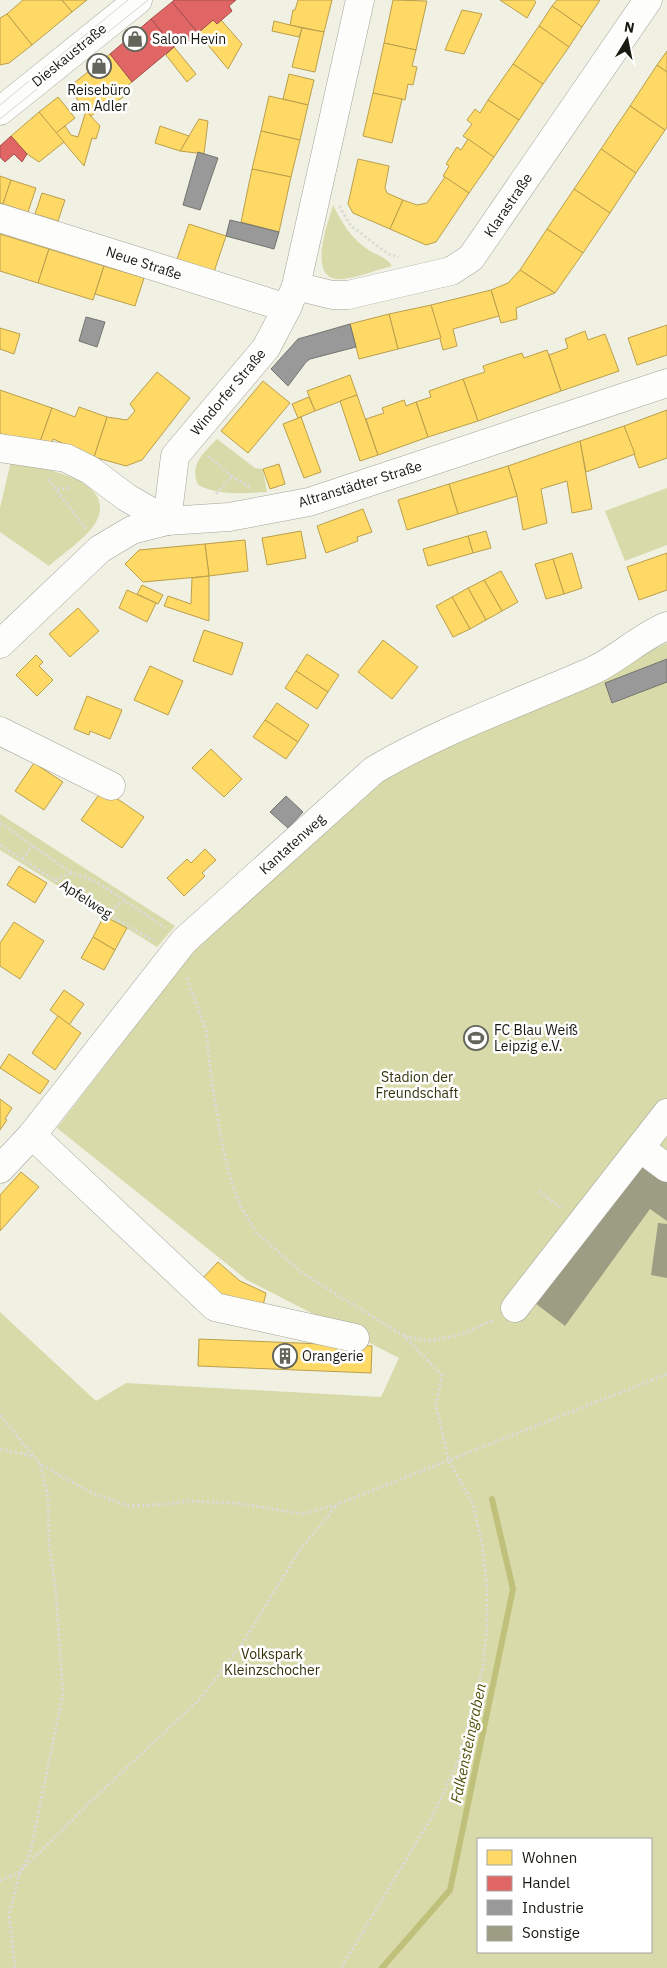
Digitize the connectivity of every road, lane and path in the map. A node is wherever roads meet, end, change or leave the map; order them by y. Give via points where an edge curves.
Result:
1 (138, 0) edge
2 (360, 0) edge
3 (648, 0) edge
4 (0, 111) edge
5 (321, 175) junction
6 (0, 218) edge
7 (406, 259) dead end
8 (292, 297) junction
9 (667, 384) edge
10 (188, 439) junction
11 (0, 448) edge
12 (28, 453) junction
13 (282, 507) junction
14 (167, 521) junction
15 (100, 549) junction
16 (667, 626) edge
17 (0, 644) edge
18 (0, 731) edge
19 (110, 786) dead end
20 (0, 823) edge
21 (0, 845) edge
22 (33, 846) junction
23 (22, 859) junction
24 (72, 873) junction
25 (55, 880) junction
26 (124, 902) junction
27 (106, 912) junction
28 (179, 947) junction
29 (667, 1113) edge
30 (32, 1135) junction
31 (640, 1148) junction
32 (667, 1168) edge
33 (0, 1169) edge
34 (515, 1308) joint
35 (404, 1336) junction
36 (355, 1338) dead end
37 (667, 1374) edge
38 (0, 1415) edge
39 (0, 1449) edge
40 (34, 1456) junction
41 (449, 1461) junction
42 (40, 1464) junction
43 (338, 1504) junction
44 (20, 1872) junction
45 (0, 1881) edge
46 (15, 1968) edge
47 (341, 1968) edge

1 - 4 street, Dieskaustraße
2 - 5 street, Windorfer Straße
3 - 8 street, Klarastraße via 470,258 451,271 348,296
5 - 7 path via 350,226 388,254
5 - 8 street, Windorfer Straße
6 - 8 street, Neue Straße
8 - 10 street, Windorfer Straße via 266,348
9 - 13 street, Altranstädter Straße via 309,502
10 - 13 path via 232,476
10 - 14 street, Windorfer Straße via 175,456
11 - 12 street
12 - 14 street via 66,458 90,470 126,497
12 - 15 path
13 - 14 street, Altranstädter Straße via 229,517
14 - 15 street via 132,530
15 - 17 street
16 - 28 street, Kantatenweg via 595,669 407,751 374,770
18 - 19 street
20 - 22 path
21 - 23 path, Apfelweg
22 - 23 path
22 - 24 path
23 - 25 path, Apfelweg
24 - 25 path
24 - 26 path via 98,882
25 - 27 path, Apfelweg
26 - 27 path
26 - 28 path
27 - 28 path, Apfelweg
28 - 30 street, Kantatenweg
28 - 35 path via 206,1030 222,1144 241,1207 256,1232 302,1273
29 - 31 street
30 - 33 street, Kantatenweg
30 - 36 street via 215,1307
31 - 32 street
31 - 34 street
34 - 35 path via 460,1335 428,1341
35 - 41 path via 442,1375 436,1405
37 - 41 path
38 - 40 path
39 - 40 path
40 - 42 path
41 - 43 path
41 - 47 path via 472,1502 482,1543 487,1590 483,1666 460,1758 434,1813
42 - 43 path via 92,1493 129,1506 217,1502 303,1514
42 - 44 path via 48,1497 62,1694 30,1854
43 - 44 path via 300,1552 244,1642 201,1698
44 - 45 path
44 - 46 path via 9,1915

